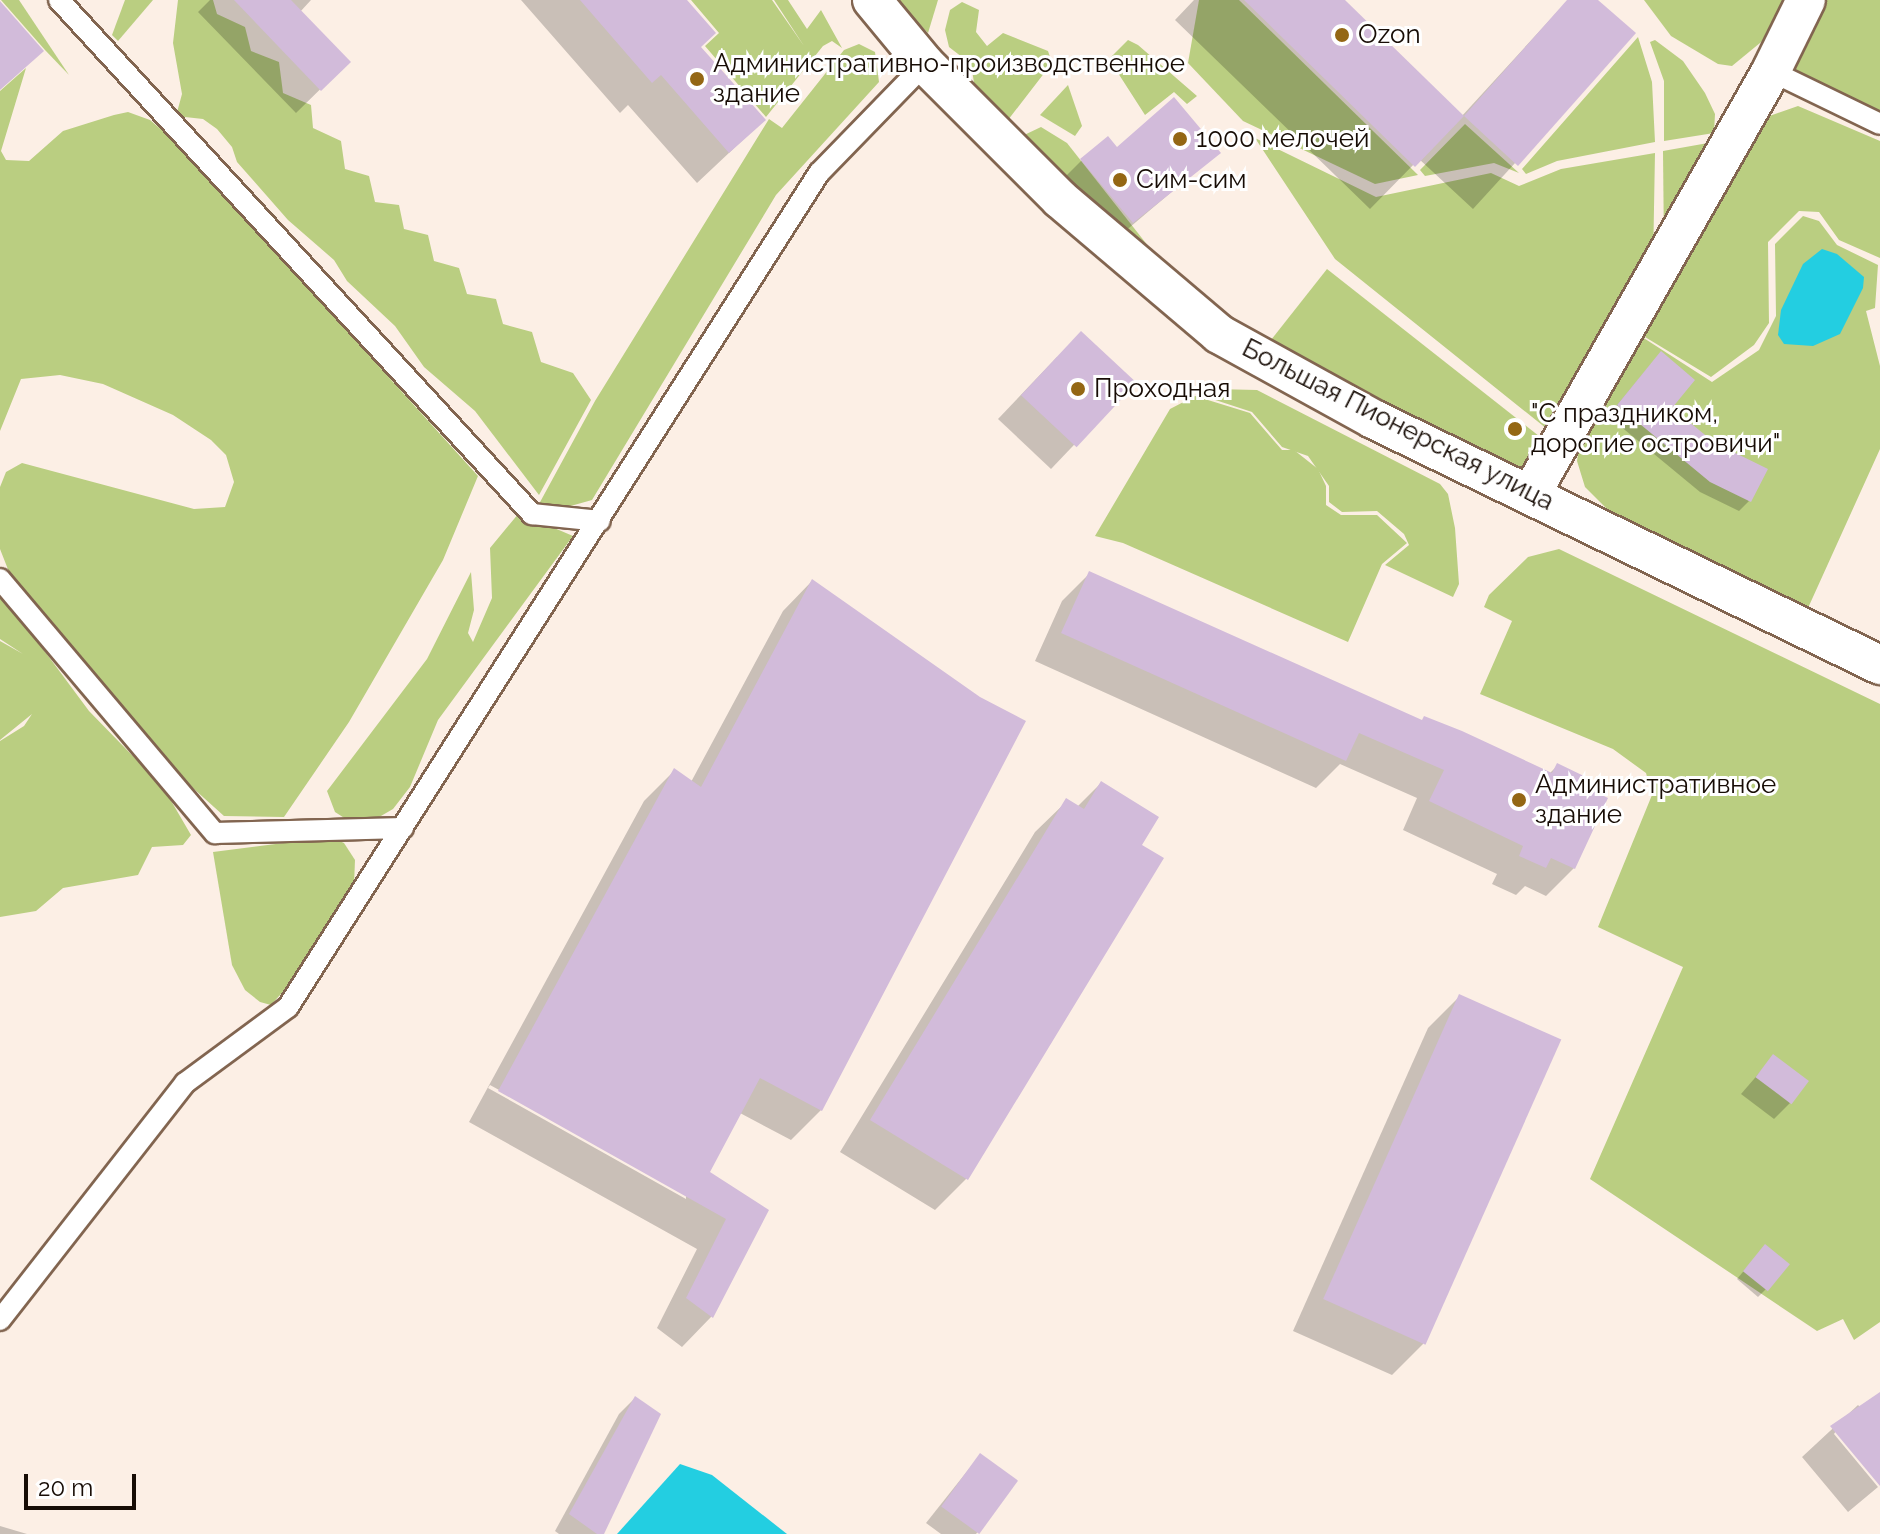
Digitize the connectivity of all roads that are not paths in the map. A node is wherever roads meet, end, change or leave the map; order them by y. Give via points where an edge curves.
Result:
1 (59, 0) edge
2 (872, 0) edge
3 (1806, 0) edge
4 (925, 64) junction
5 (1771, 71) junction
6 (1880, 124) edge
7 (1532, 492) junction
8 (600, 521) junction
9 (0, 579) edge
10 (1880, 665) edge
11 (403, 828) junction
12 (0, 1320) edge

1 - 8 lane via 532,514
2 - 4 street, Большая Пионерская улица
3 - 5 street
4 - 7 street, Большая Пионерская улица via 1060,199 1219,334 1373,419
4 - 8 lane via 819,173
5 - 6 lane
5 - 7 street
7 - 10 street, Большая Пионерская улица
8 - 11 lane
9 - 11 lane via 215,833
11 - 12 lane via 288,1007 185,1083

